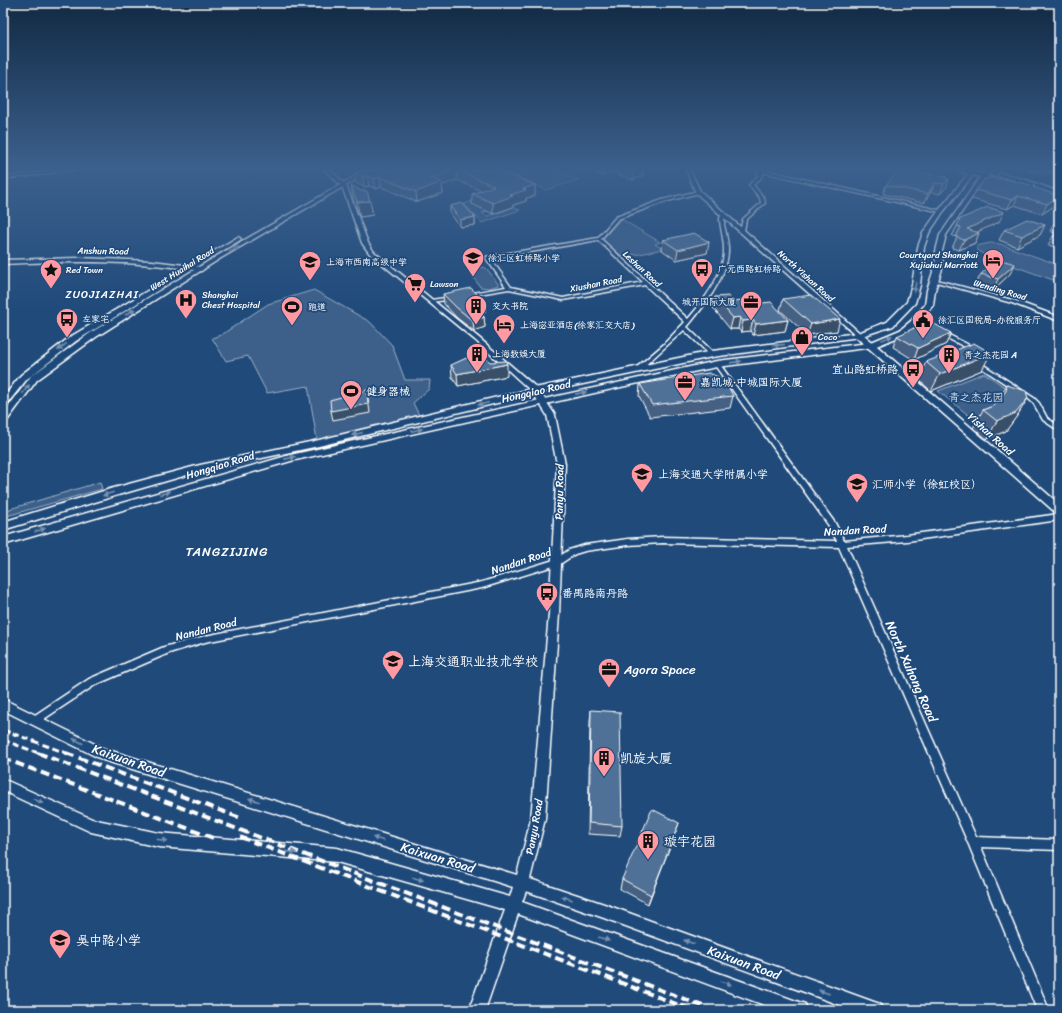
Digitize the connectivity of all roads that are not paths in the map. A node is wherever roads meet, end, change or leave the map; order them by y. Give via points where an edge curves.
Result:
1 (280, 217) edge
2 (286, 217) edge
3 (355, 217) edge
4 (619, 217) edge
5 (722, 217) edge
6 (727, 217) edge
7 (747, 217) edge
8 (936, 217) edge
9 (954, 217) edge
10 (742, 231) junction
11 (599, 239) junction
12 (3, 262) edge
13 (190, 267) junction
14 (201, 269) junction
15 (935, 280) junction
16 (646, 283) junction
17 (509, 288) junction
18 (462, 296) edge
19 (454, 297) edge
20 (431, 301) junction
21 (1059, 319) edge
22 (687, 321) junction
23 (683, 326) junction
24 (935, 330) edge
25 (859, 335) junction
26 (871, 345) junction
27 (971, 353) edge
28 (712, 354) junction
29 (972, 360) edge
30 (717, 364) junction
31 (638, 369) junction
32 (535, 391) junction
33 (543, 402) junction
34 (3, 403) edge
35 (3, 420) edge
36 (1057, 428) edge
37 (1059, 510) edge
38 (1059, 517) edge
39 (3, 526) edge
40 (3, 541) edge
41 (842, 544) junction
42 (557, 562) junction
43 (3, 704) edge
44 (35, 720) junction
45 (3, 785) edge
46 (973, 842) junction
47 (1059, 845) edge
48 (522, 883) junction
49 (515, 906) junction
50 (478, 1010) edge
51 (799, 1010) edge
52 (874, 1010) edge
53 (1043, 1010) edge

1 - 13 main road, West Huaihai Road
14 -> 2 main road, West Huaihai Road
3 - 20 street, Panyu Road via 365,244 372,253
4 - 11 street
5 - 22 street via 727,245 724,265 711,291
6 - 10 street, North Yishan Road
7 - 10 street
8 -> 25 main road, Hongqiao Road via 921,247 911,303 890,324
9 - 15 main road, Hongqiao Road via 943,235
10 - 25 street, North Yishan Road
11 - 16 street, Leshan Road
11 - 17 street via 488,258
12 - 13 street, Anshun Road via 108,259
13 - 14 street, Anshun Road
13 -> 34 main road, West Huaihai Road via 64,346 24,377
35 -> 14 main road, West Huaihai Road via 34,378 93,335
15 - 21 street, Wending Road via 1014,302
26 -> 15 main road, Hongqiao Road via 903,332 919,322 929,305
16 - 17 street, Xiushan Road via 563,299
16 - 22 street, Leshan Road
17 - 18 street, Xiushan Road
19 - 20 street
20 - 32 street, Panyu Road
22 - 23 street
23 - 28 street
23 - 31 street
24 - 27 street via 977,351
25 - 26 main road, Yishan Road
25 -> 28 main road, Hongqiao Road
30 -> 26 main road, Hongqiao Road
26 - 37 main road, Yishan Road
28 - 31 main road, Hongqiao Road
29 - 36 street via 1032,399 1045,419
33 -> 30 main road, Hongqiao Road
30 - 41 street, North Xuhong Road via 832,525
31 - 32 main road, Hongqiao Road
32 - 33 street, Panyu Road
32 -> 39 main road, Hongqiao Road via 319,443 200,468
40 -> 33 main road, Hongqiao Road via 260,465
33 - 42 street, Panyu Road via 551,415 561,464
38 - 41 street, Nandan Road via 915,537
41 - 42 street, Nandan Road via 663,540 585,548 572,552
41 - 46 street, North Xuhong Road
42 - 44 street, Nandan Road via 482,585 205,639 167,650 92,682
42 - 48 street, Panyu Road via 538,819
43 - 44 street, Kaixuan Road
48 -> 44 street, Kaixuan Road via 103,754
45 -> 49 street via 91,825 158,840 337,855
46 - 47 street
46 - 53 street, North Xuhong Road
48 - 49 street, Panyu Road
52 -> 48 street, Kaixuan Road
49 - 50 street, Panyu Road
49 -> 51 street

